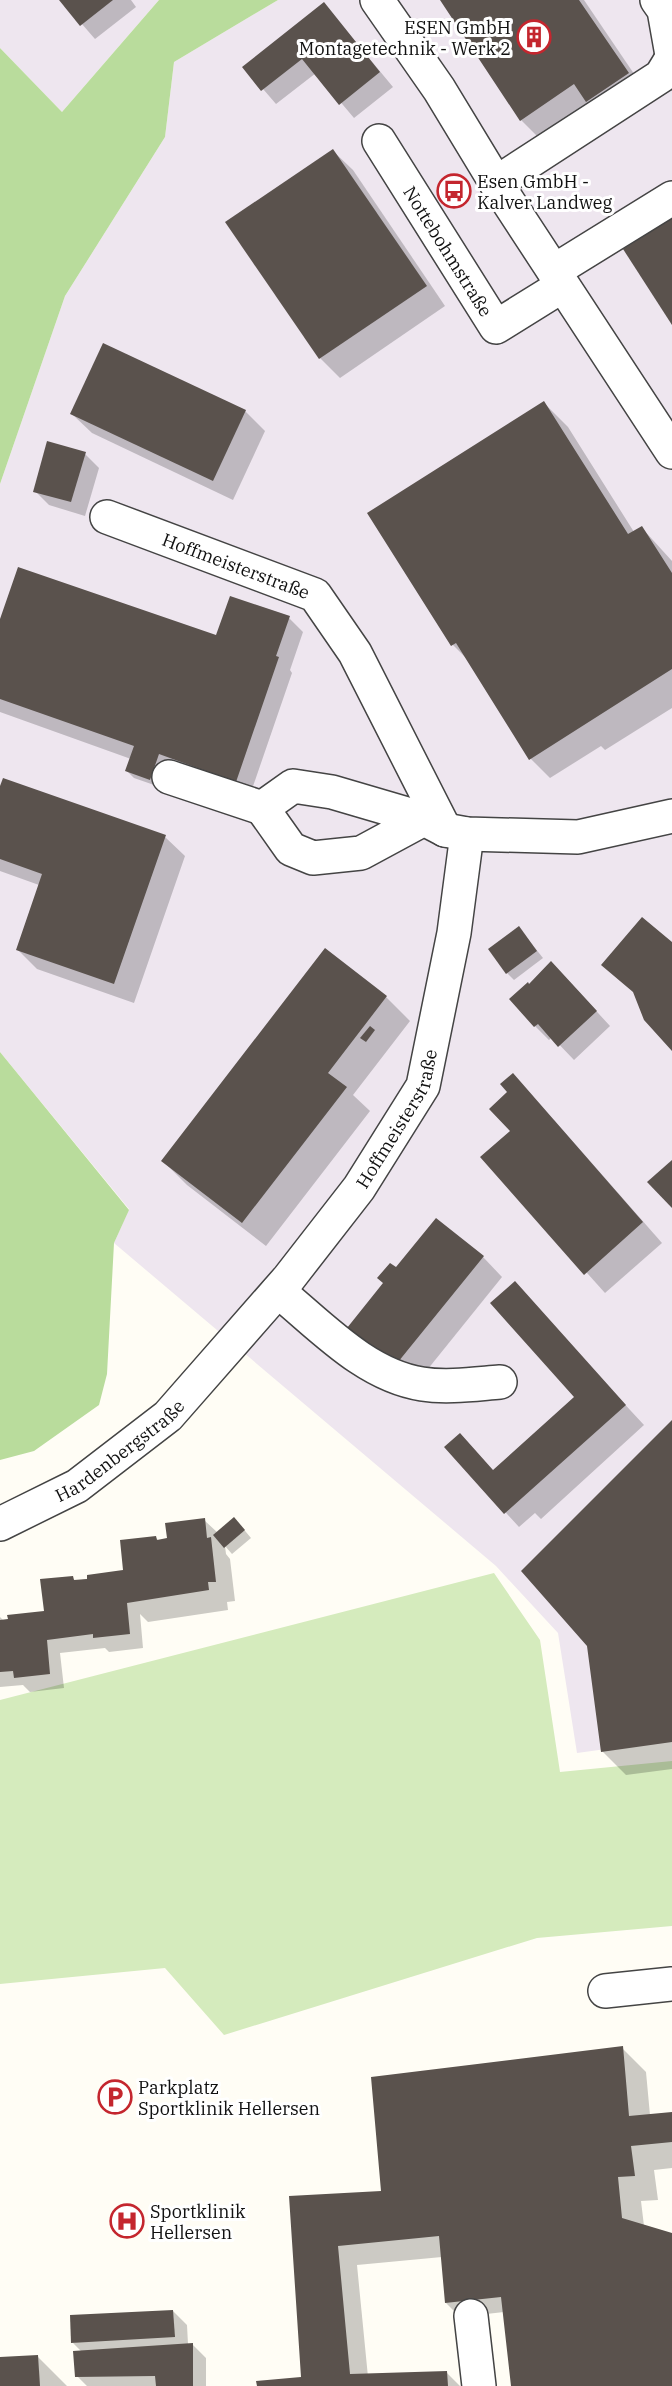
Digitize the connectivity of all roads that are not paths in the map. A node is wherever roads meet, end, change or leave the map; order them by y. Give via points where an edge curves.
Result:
1 (377, 0) edge
2 (657, 0) edge
3 (672, 57) edge
4 (378, 141) dead end
5 (496, 183) junction
6 (672, 198) edge
7 (558, 279) junction
8 (672, 453) edge
9 (107, 517) dead end
10 (169, 777) dead end
11 (262, 808) junction
12 (672, 816) edge
13 (446, 828) junction
14 (278, 1291) junction
15 (222, 1356) joint
16 (500, 1382) dead end
17 (0, 1524) edge
18 (672, 1984) edge
19 (605, 1991) dead end
20 (471, 2316) dead end
21 (478, 2386) edge

1 - 5 street via 439,89
2 - 3 street via 664,10
3 - 5 street via 661,76
4 - 7 street, Nottebohmstraße via 496,327
5 - 7 street
6 - 7 street, Nottebohmstraße
7 - 8 street
9 - 13 street, Hoffmeisterstraße via 315,595 355,653
10 - 11 street
11 - 13 street via 293,786 332,792
11 - 13 street via 291,849 313,858 362,853
12 - 13 street via 578,837
13 - 14 street, Hoffmeisterstraße via 454,933 423,1086 358,1188
14 - 15 street, Hoffmeisterstraße
14 - 16 street via 355,1355 393,1377 424,1385
15 - 17 street, Hardenbergstraße via 168,1416 77,1486
18 - 19 street
20 - 21 street

